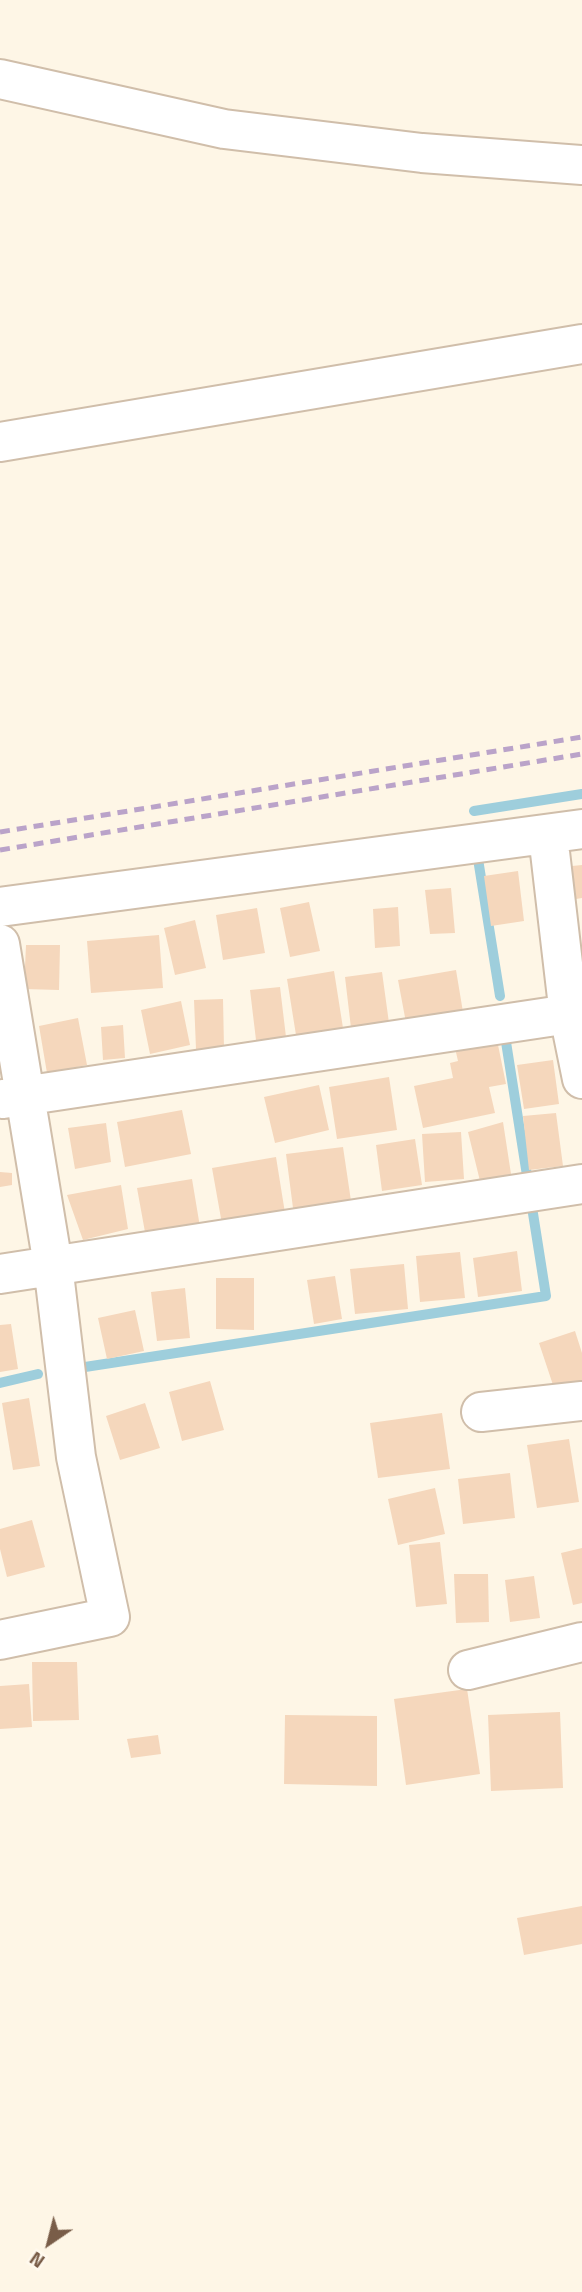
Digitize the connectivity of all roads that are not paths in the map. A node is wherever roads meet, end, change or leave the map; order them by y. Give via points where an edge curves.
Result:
1 (0, 79) edge
2 (582, 165) edge
3 (582, 344) edge
4 (0, 442) edge
5 (565, 832) edge
6 (0, 907) edge
7 (0, 944) edge
8 (576, 1014) edge
9 (582, 1079) edge
10 (13, 1097) edge
11 (551, 1189) edge
12 (53, 1265) junction
13 (0, 1274) edge
14 (582, 1401) edge
15 (481, 1412) dead end
16 (0, 1640) edge
17 (582, 1642) edge
18 (468, 1670) dead end

1 - 2 street via 224,129 422,153
3 - 4 street
5 - 6 street
5 - 8 street
7 - 10 street
8 - 9 street
8 - 10 street
10 - 12 street
11 - 12 street
12 - 13 street
12 - 16 street via 76,1457 110,1617
14 - 15 street
17 - 18 street

